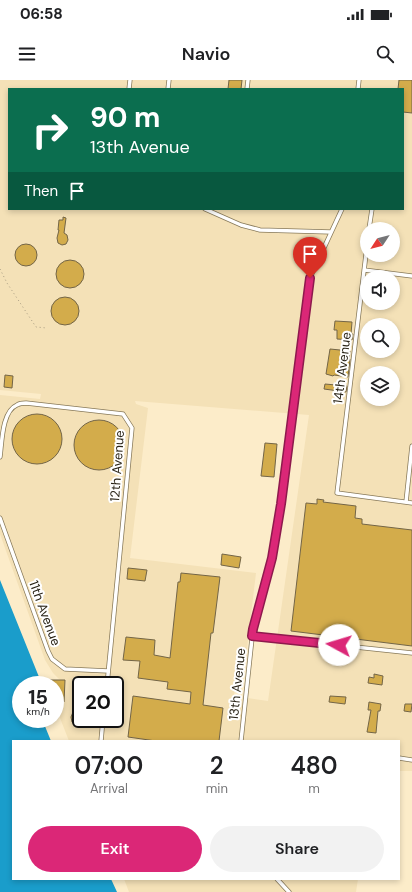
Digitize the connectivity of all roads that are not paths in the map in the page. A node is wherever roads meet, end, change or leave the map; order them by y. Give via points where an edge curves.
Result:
1 (208, 210) edge
2 (342, 210) edge
3 (372, 210) edge
4 (370, 222) edge
5 (331, 232) junction
6 (365, 262) edge
7 (364, 270) edge
8 (400, 274) edge
9 (412, 276) edge
10 (360, 303) edge
11 (412, 446) edge
12 (0, 457) edge
13 (406, 502) junction
14 (412, 503) edge
15 (0, 518) edge
16 (252, 636) junction
17 (412, 654) edge
18 (108, 672) junction
19 (108, 676) edge
20 (102, 728) edge
21 (101, 740) edge
22 (241, 740) edge
23 (400, 758) edge
24 (412, 760) edge
25 (278, 880) edge
26 (289, 892) edge

1 - 5 lane via 241,225 260,230
2 - 5 lane, 13th Avenue
3 - 4 lane
5 - 16 lane, 13th Avenue via 310,278 281,504 272,558
6 - 7 lane, 14th Avenue
8 - 9 lane
10 - 13 lane, 14th Avenue via 337,493
11 - 13 lane
12 - 18 lane, 12th Avenue via 5,421 8,412 16,405 26,403 123,414 132,428
13 - 14 lane
15 - 18 lane, 11th Avenue via 52,659 65,669
16 - 17 lane
16 - 22 lane, 13th Avenue
18 - 19 lane, 12th Avenue
20 - 21 lane
23 - 24 lane
25 - 26 lane

